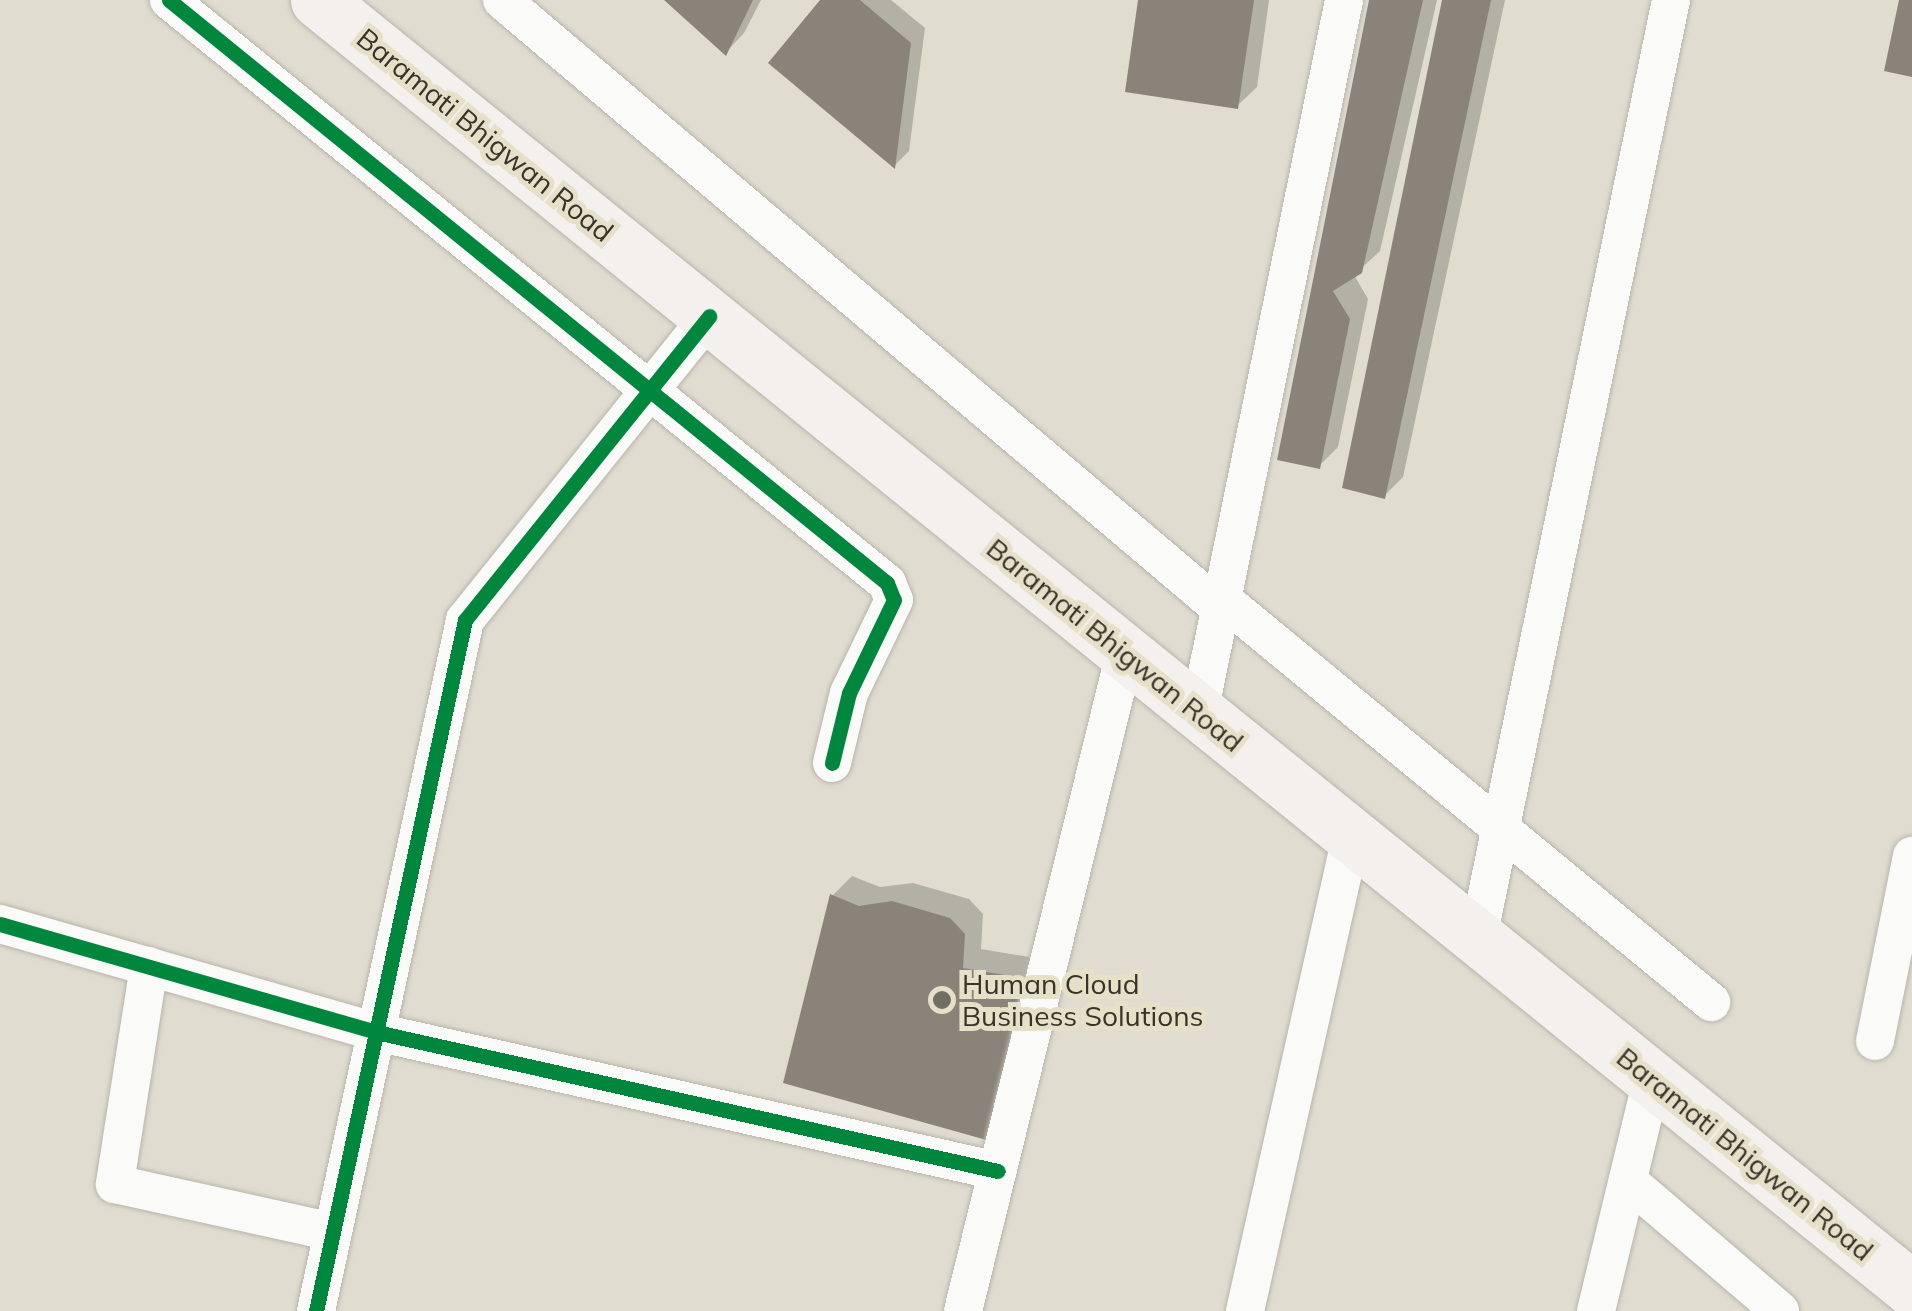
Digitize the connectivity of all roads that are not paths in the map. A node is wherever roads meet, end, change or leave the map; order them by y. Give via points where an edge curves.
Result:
1 (169, 0) edge
2 (318, 0) edge
3 (502, 0) edge
4 (1344, 0) edge
5 (1670, 0) edge
6 (710, 316) junction
7 (651, 389) junction
8 (1221, 603) junction
9 (1125, 653) junction
10 (1199, 712) junction
11 (832, 763) dead end
12 (1502, 824) junction
13 (1350, 835) junction
14 (1912, 856) edge
15 (0, 924) edge
16 (1478, 938) junction
17 (149, 966) junction
18 (1711, 1002) dead end
19 (376, 1032) junction
20 (1876, 1041) dead end
21 (1652, 1079) junction
22 (998, 1171) junction
23 (1628, 1180) junction
24 (333, 1232) junction
25 (1912, 1289) edge
26 (316, 1311) edge
27 (964, 1311) edge
28 (1245, 1311) edge
29 (1596, 1311) edge
30 (1780, 1311) edge

1 - 7 street
2 - 6 main road, Baramati Bhigwan Road
3 - 8 street
4 - 8 street
5 - 12 street
6 - 7 street
6 - 9 main road, Baramati Bhigwan Road
7 - 11 street via 887,583 894,600 849,693
7 - 19 street via 465,620
8 - 10 street
8 - 12 street
9 - 10 main road, Baramati Bhigwan Road
9 - 22 street
10 - 13 main road, Baramati Bhigwan Road
12 - 16 street
12 - 18 street
13 - 16 main road, Baramati Bhigwan Road
13 - 28 street
14 - 20 street
15 - 17 street
16 - 21 main road, Baramati Bhigwan Road
17 - 19 street
17 - 24 street via 116,1184
19 - 22 street
19 - 24 street
21 - 23 street
21 - 25 main road, Baramati Bhigwan Road
22 - 27 street
23 - 29 street
23 - 30 street
24 - 26 street

